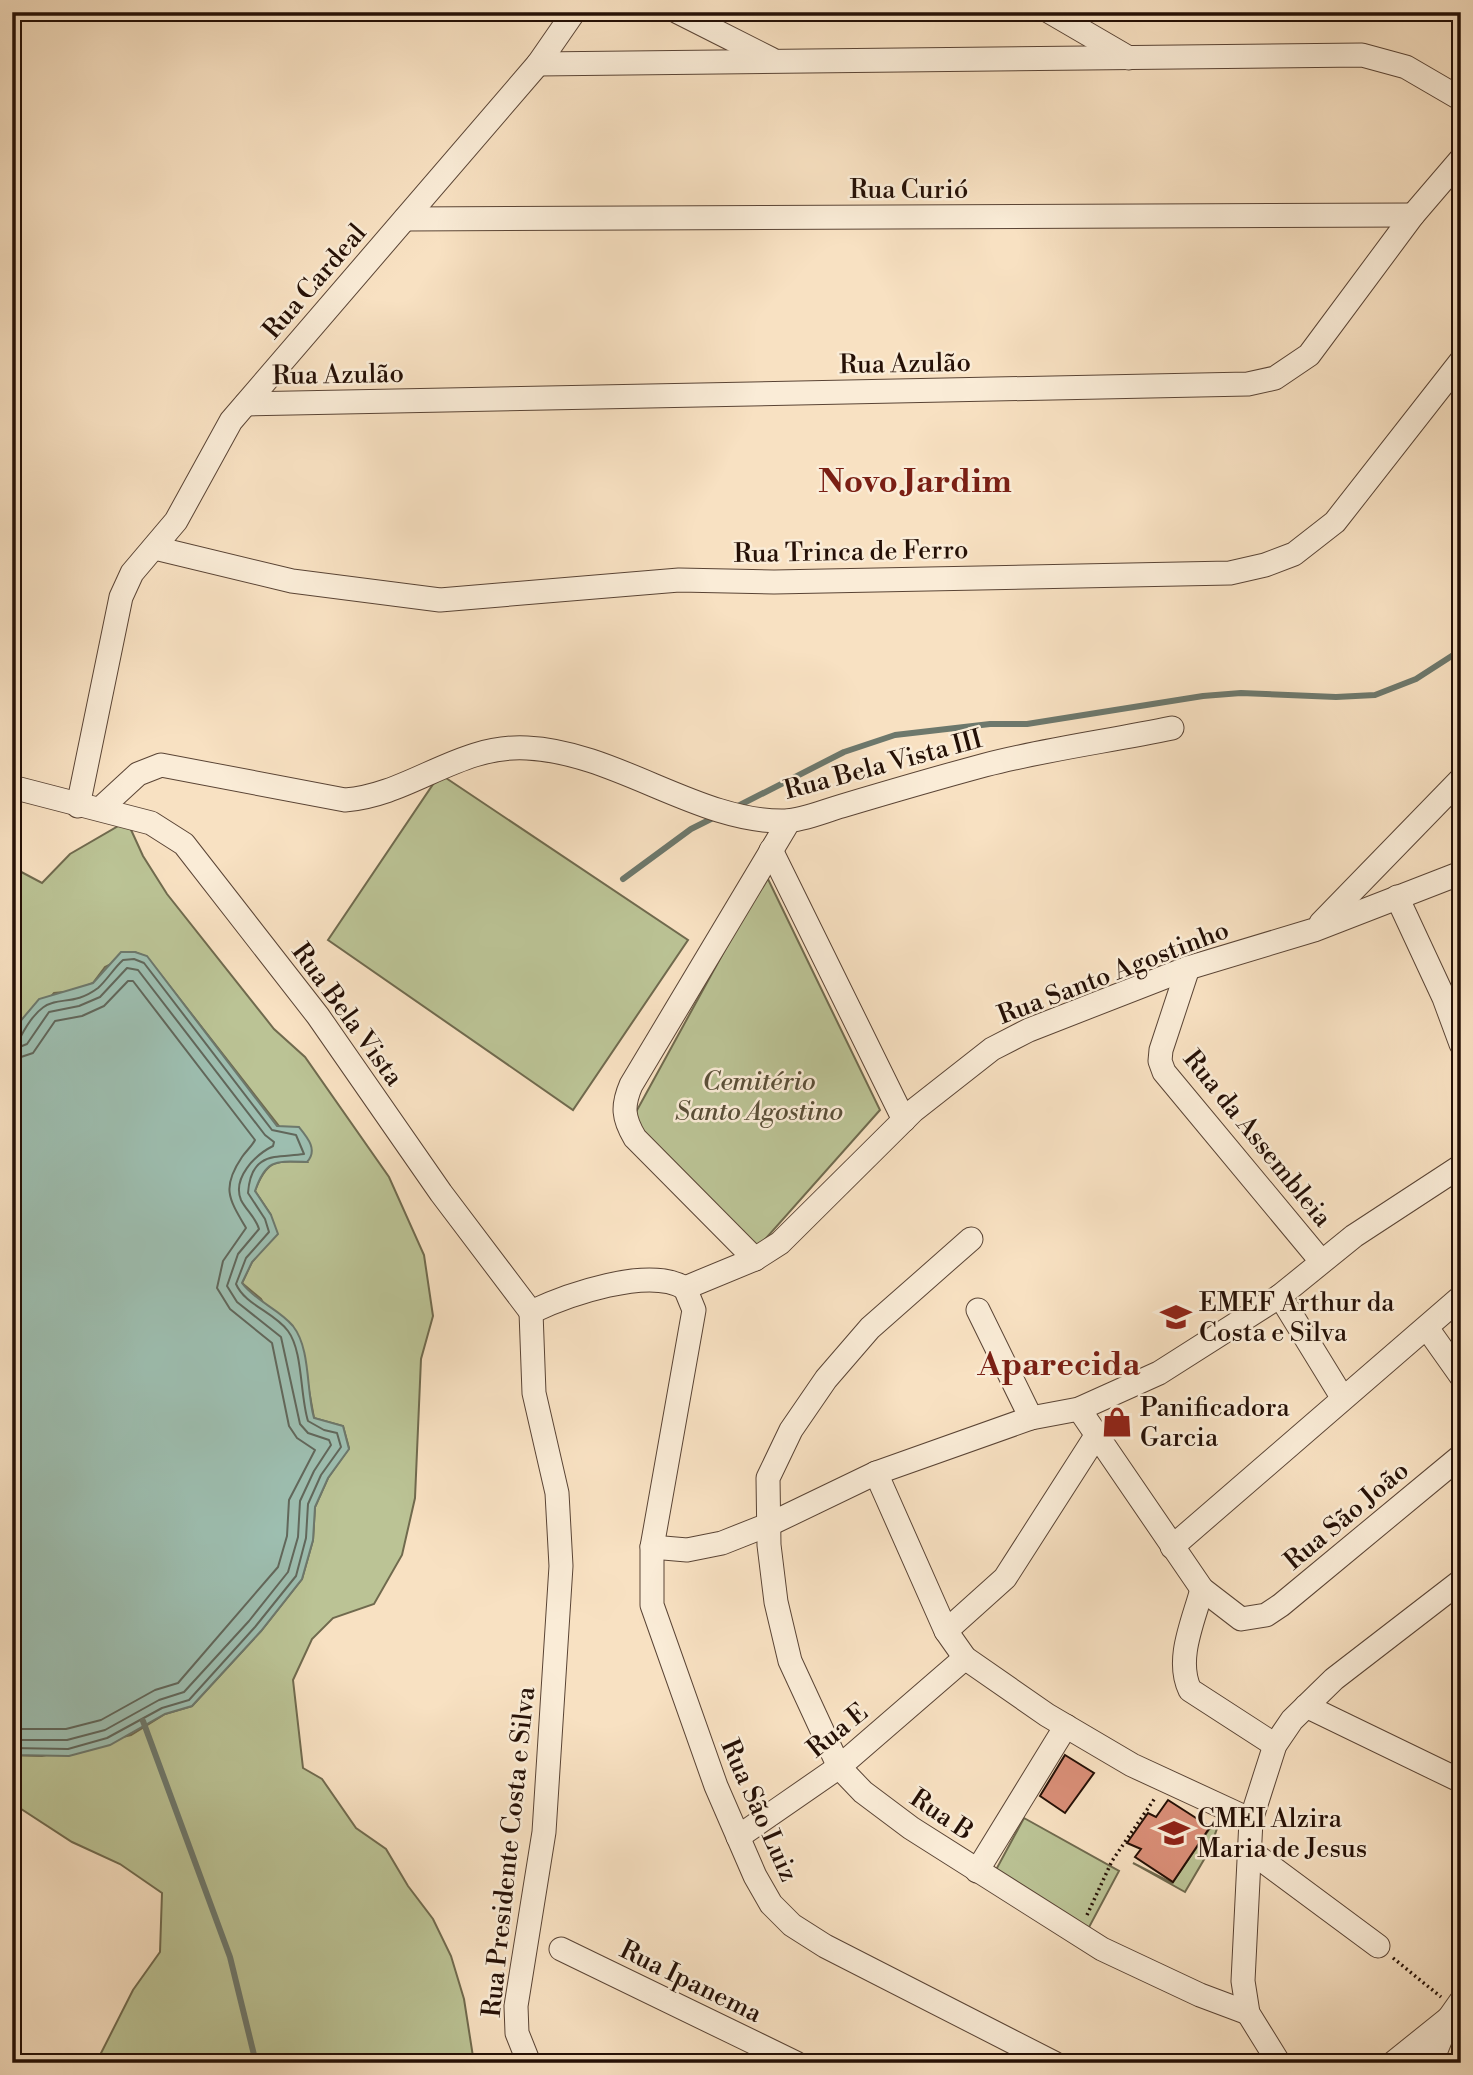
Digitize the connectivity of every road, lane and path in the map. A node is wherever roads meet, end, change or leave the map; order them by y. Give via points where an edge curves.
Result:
1 (574, 12) edge
2 (678, 12) edge
3 (1050, 12) edge
4 (774, 60) junction
5 (1131, 60) junction
6 (538, 64) junction
7 (1461, 99) edge
8 (1461, 159) edge
9 (1413, 215) junction
10 (405, 219) junction
11 (1461, 361) edge
12 (246, 404) junction
13 (155, 548) junction
14 (1172, 728) dead end
15 (1461, 779) edge
16 (12, 787) edge
17 (1461, 800) edge
18 (89, 808) junction
19 (1424, 817) junction
20 (789, 821) junction
21 (771, 850) junction
22 (1461, 873) edge
23 (1397, 897) junction
24 (1314, 930) junction
25 (1188, 968) junction
26 (1461, 1044) edge
27 (904, 1120) junction
28 (1461, 1166) edge
29 (971, 1239) dead end
30 (755, 1259) junction
31 (1321, 1261) junction
32 (685, 1288) junction
33 (1280, 1297) junction
34 (1461, 1297) edge
35 (978, 1310) dead end
36 (531, 1312) junction
37 (1427, 1328) junction
38 (1461, 1376) edge
39 (1342, 1397) junction
40 (1079, 1409) junction
41 (1031, 1418) junction
42 (1096, 1436) junction
43 (1461, 1456) edge
44 (876, 1473) junction
45 (770, 1524) junction
46 (652, 1547) junction
47 (1172, 1547) junction
48 (1461, 1581) edge
49 (1202, 1589) junction
50 (946, 1630) junction
51 (965, 1658) junction
52 (1306, 1706) junction
53 (1066, 1726) junction
54 (1275, 1745) junction
55 (839, 1767) junction
56 (1461, 1780) edge
57 (1166, 1782) junction
58 (1251, 1821) junction
59 (738, 1837) junction
60 (1250, 1851) junction
61 (977, 1871) junction
62 (1078, 1934) junction
63 (1378, 1946) joint
64 (561, 1949) dead end
65 (1455, 2009) edge
66 (1248, 2013) junction
67 (529, 2063) edge
68 (796, 2063) edge
69 (1054, 2063) edge
70 (1279, 2063) edge
71 (1393, 2063) edge
72 (1431, 2063) edge

1 - 6 street, Rua Cardeal
2 - 4 street
3 - 5 street
4 - 5 street
4 - 6 street
5 - 7 street via 1362,55 1406,66
6 - 10 street, Rua Cardeal
8 - 9 street, Rua Azulão
9 - 10 street, Rua Curió
9 - 12 street, Rua Azulão via 1308,355 1275,378 1248,384
10 - 12 street, Rua Cardeal
11 - 13 street, Rua Trinca de Ferro via 1335,522 1294,554 1230,573 679,580 440,600 292,582
12 - 13 street, Rua Cardeal via 218,440 176,521
13 - 18 street, Rua Cardeal via 132,573 121,597
14 - 20 street, Rua Bela Vista III via 987,765
15 - 19 street
16 - 18 street, Rua Bela Vista
17 - 19 street
18 - 20 street, Rua Bela Vista III via 138,774 161,765 345,800 393,791 463,757 527,748 605,764 737,815
18 - 36 street, Rua Bela Vista via 151,823 172,834 196,856 318,1016 441,1193
19 - 24 street
20 - 21 street
21 - 27 street
21 - 30 street via 624,1101 624,1121 635,1138
22 - 23 street, Rua Santo Agostinho
23 - 24 street, Rua Santo Agostinho
23 - 26 street
24 - 25 street, Rua Santo Agostinho
25 - 27 street, Rua Santo Agostinho via 992,1049
25 - 31 street, Rua da Assembleia via 1161,1050 1164,1072
27 - 30 street, Rua Santo Agostinho via 780,1242
28 - 31 street
29 - 45 street, Rua B via 870,1328 826,1379 791,1430 768,1478
30 - 32 street, Rua Santo Agostinho
31 - 33 street
32 - 36 street via 662,1280 590,1288
32 - 46 street via 694,1310
33 - 39 street
33 - 40 street via 1159,1373
34 - 37 street
35 - 41 street
36 - 67 street, Rua Presidente Costa e Silva via 534,1393 557,1493 561,1566 544,1832 516,2006 517,2033
37 - 38 street
37 - 39 street
39 - 47 street
40 - 41 street
40 - 42 street
41 - 44 street
42 - 47 street
42 - 50 street via 1005,1578
43 - 49 street, Rua São João via 1266,1615 1241,1619
44 - 45 street
44 - 50 street
45 - 46 street via 710,1546 687,1550
45 - 55 street, Rua B via 776,1602 790,1661
46 - 59 street, Rua São Luiz via 652,1605 658,1628
47 - 49 street
48 - 52 street
49 - 54 street via 1184,1660 1190,1690
50 - 51 street
51 - 53 street
51 - 55 street, Rua E
52 - 54 street
52 - 56 street
53 - 57 street
53 - 61 street
54 - 58 street
55 - 59 street, Rua E
55 - 61 street, Rua B via 911,1829
57 - 58 street
57 - 62 path via 1112,1861
58 - 60 street
59 - 69 street, Rua São Luiz via 771,1905 792,1925
60 - 63 street
60 - 66 street via 1243,1981
61 - 62 street, Rua B
62 - 66 street, Rua B via 1200,1995
63 - 65 path
64 - 68 street, Rua Ipanema
65 - 71 street
65 - 72 street
66 - 70 street

